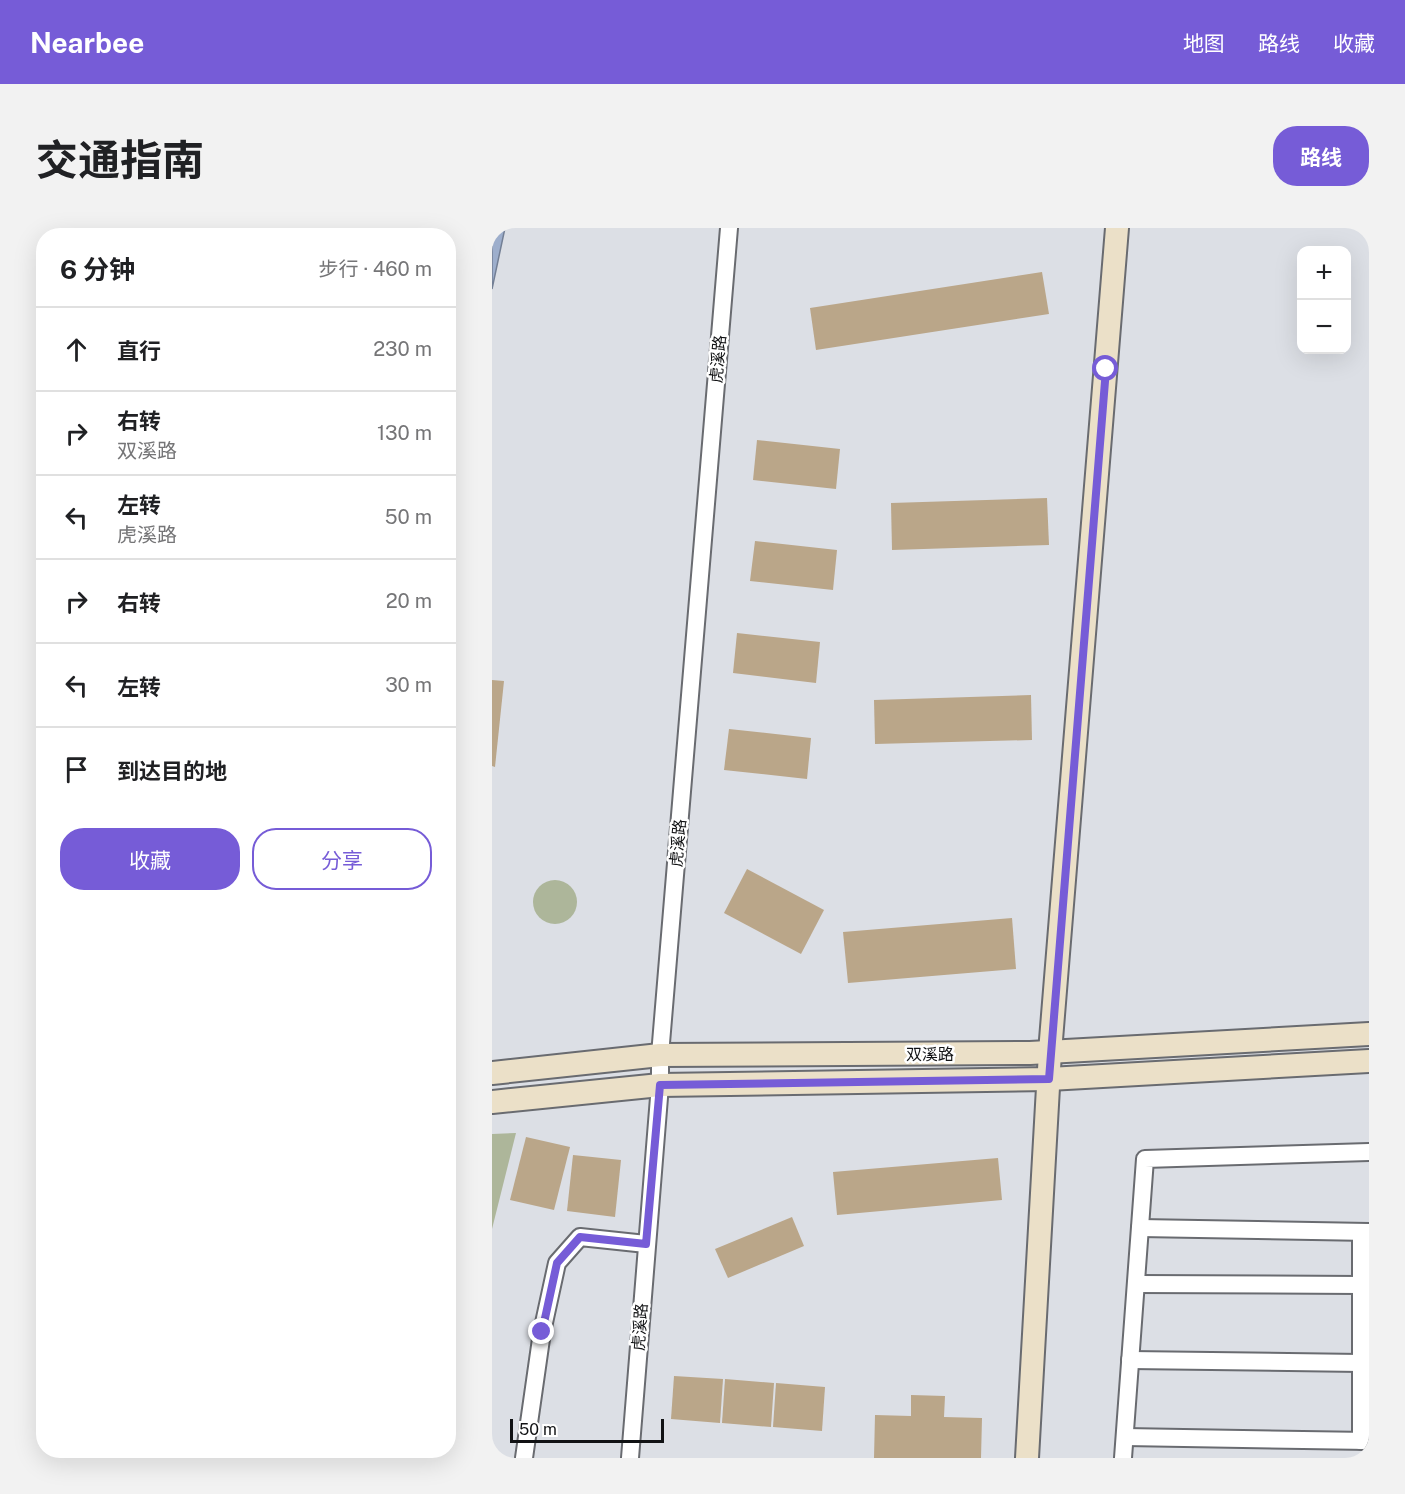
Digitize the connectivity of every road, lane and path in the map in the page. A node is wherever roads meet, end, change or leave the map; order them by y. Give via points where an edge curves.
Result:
1 (729, 228) edge
2 (1117, 228) edge
3 (1369, 1034) edge
4 (1050, 1052) junction
5 (660, 1055) junction
6 (1369, 1061) edge
7 (492, 1072) edge
8 (1049, 1079) junction
9 (660, 1085) junction
10 (492, 1102) edge
11 (1369, 1152) edge
12 (1140, 1228) junction
13 (1365, 1232) edge
14 (646, 1244) junction
15 (1136, 1284) junction
16 (1361, 1285) junction
17 (1130, 1360) junction
18 (1361, 1363) junction
19 (1125, 1437) junction
20 (1365, 1441) edge
21 (524, 1458) edge
22 (630, 1458) edge
23 (1027, 1458) edge
24 (1123, 1458) edge

1 - 5 street, 虎溪路
2 - 4 street
3 - 4 street, 双溪路
4 - 5 street, 双溪路
4 - 8 street
5 - 7 street, 双溪路
5 - 9 street, 虎溪路
6 - 8 street, 双溪路
8 - 9 street, 双溪路
8 - 23 street
9 - 10 street, 双溪路
9 - 14 street, 虎溪路
11 - 12 street via 1145,1160
12 - 13 street
12 - 15 street
13 - 16 street
14 - 21 street via 580,1237 557,1263 542,1332
14 - 22 street, 虎溪路
15 - 16 street
15 - 17 street
16 - 18 street
17 - 18 street
17 - 19 street
18 - 20 street
19 - 20 street
19 - 24 street

